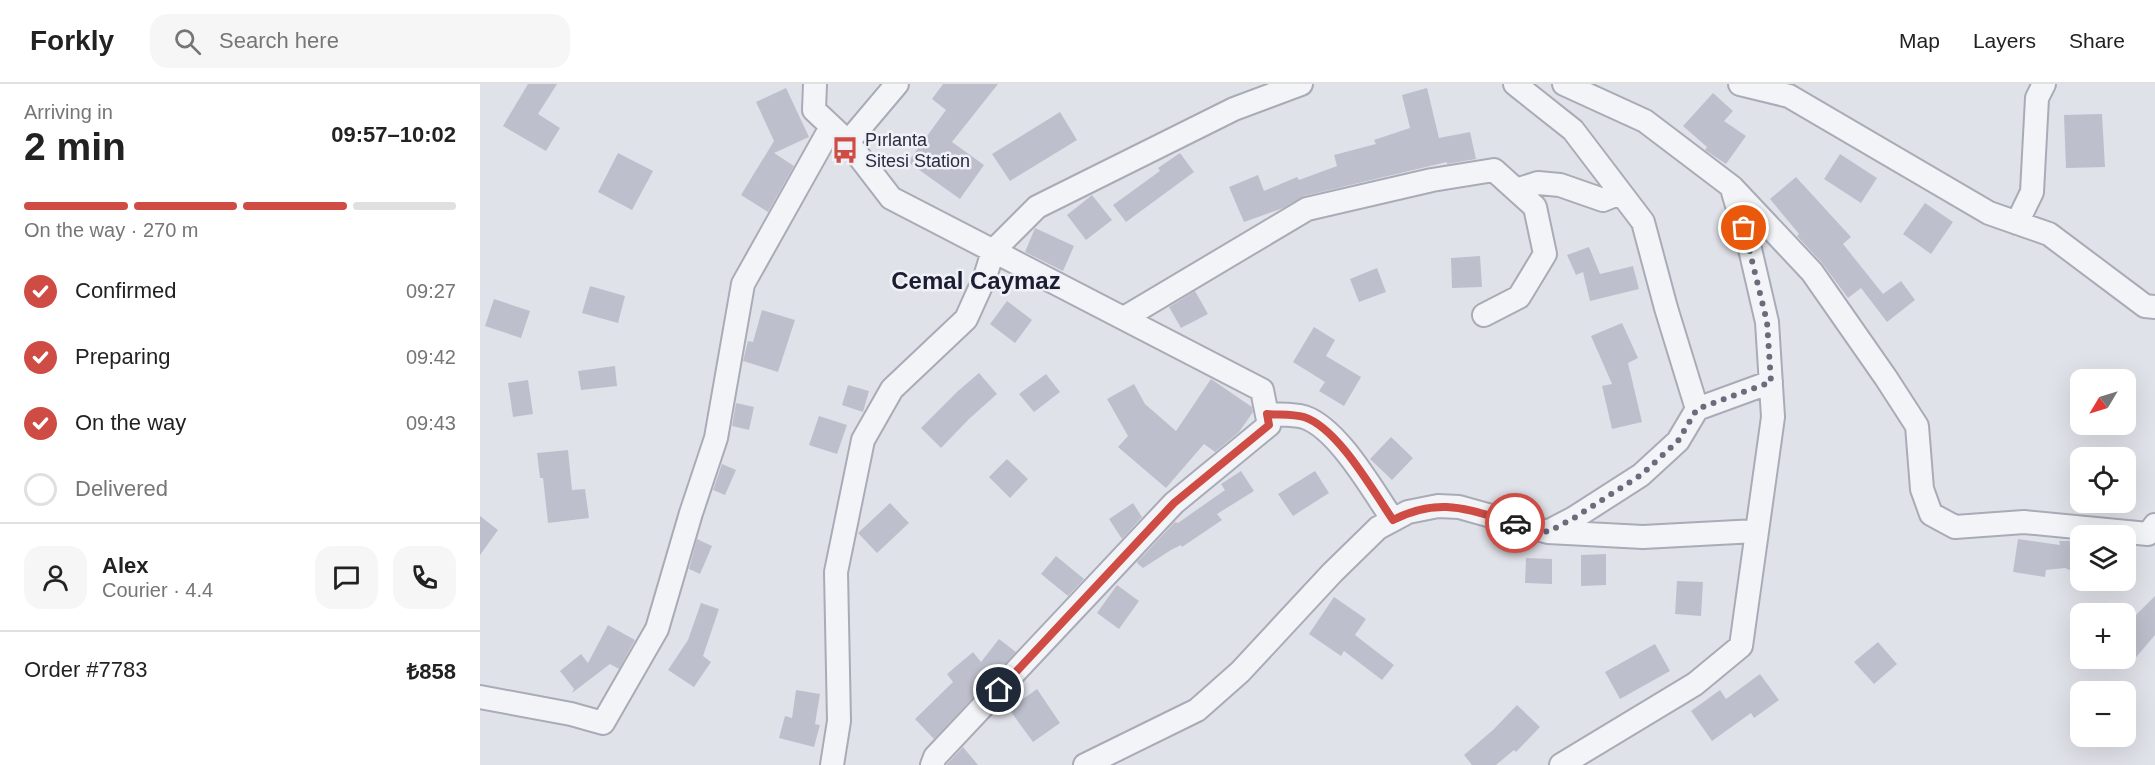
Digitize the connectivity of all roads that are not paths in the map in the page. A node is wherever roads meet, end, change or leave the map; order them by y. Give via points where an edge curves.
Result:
1 (815, 84) edge
2 (897, 84) edge
3 (1301, 84) edge
4 (1515, 84) edge
5 (1564, 84) edge
6 (1740, 84) edge
7 (2044, 84) edge
8 (839, 134) junction
9 (1732, 187) junction
10 (1516, 190) junction
11 (1620, 193) junction
12 (2016, 223) junction
13 (993, 251) junction
14 (2155, 307) edge
15 (1484, 315) dead end
16 (1124, 318) junction
17 (1771, 382) junction
18 (1697, 409) junction
19 (1267, 414) junction
20 (1393, 520) junction
21 (2155, 525) edge
22 (1756, 531) junction
23 (1548, 532) junction
24 (480, 697) edge
25 (832, 765) edge
26 (932, 765) edge
27 (1085, 765) edge
28 (1561, 765) edge

1 - 8 street via 814,110
2 - 8 street
3 - 13 street via 1234,109 1037,207
4 - 11 street via 1573,130
5 - 9 street via 1645,121
6 - 12 street via 1789,96 1989,213
7 - 12 street via 2037,98 2032,192
8 - 13 street via 891,198
8 - 24 street via 743,284 716,438 657,629 603,723
9 - 17 street via 1767,322
9 - 21 street via 1812,272 1917,426 1922,489 1931,514 1955,527 2024,522 2148,534
10 - 11 street via 1538,183 1603,200
10 - 15 street via 1535,207 1545,254 1519,297
10 - 16 street via 1494,170 1307,209
11 - 18 street via 1643,222
12 - 14 street via 2049,234 2145,306
13 - 16 street
13 - 25 street via 966,319 892,389 863,440 836,572 839,721
16 - 19 street via 1262,390
17 - 18 street
17 - 22 street via 1773,417
18 - 23 street via 1678,441 1641,475
19 - 20 street via 1303,417 1316,423 1347,453
19 - 26 street via 1269,425 1174,503 935,757
20 - 23 street via 1408,512 1438,506 1459,507
20 - 27 street via 1378,528 1240,672 1197,710
22 - 23 street via 1643,537
22 - 28 street via 1741,646 1695,684

